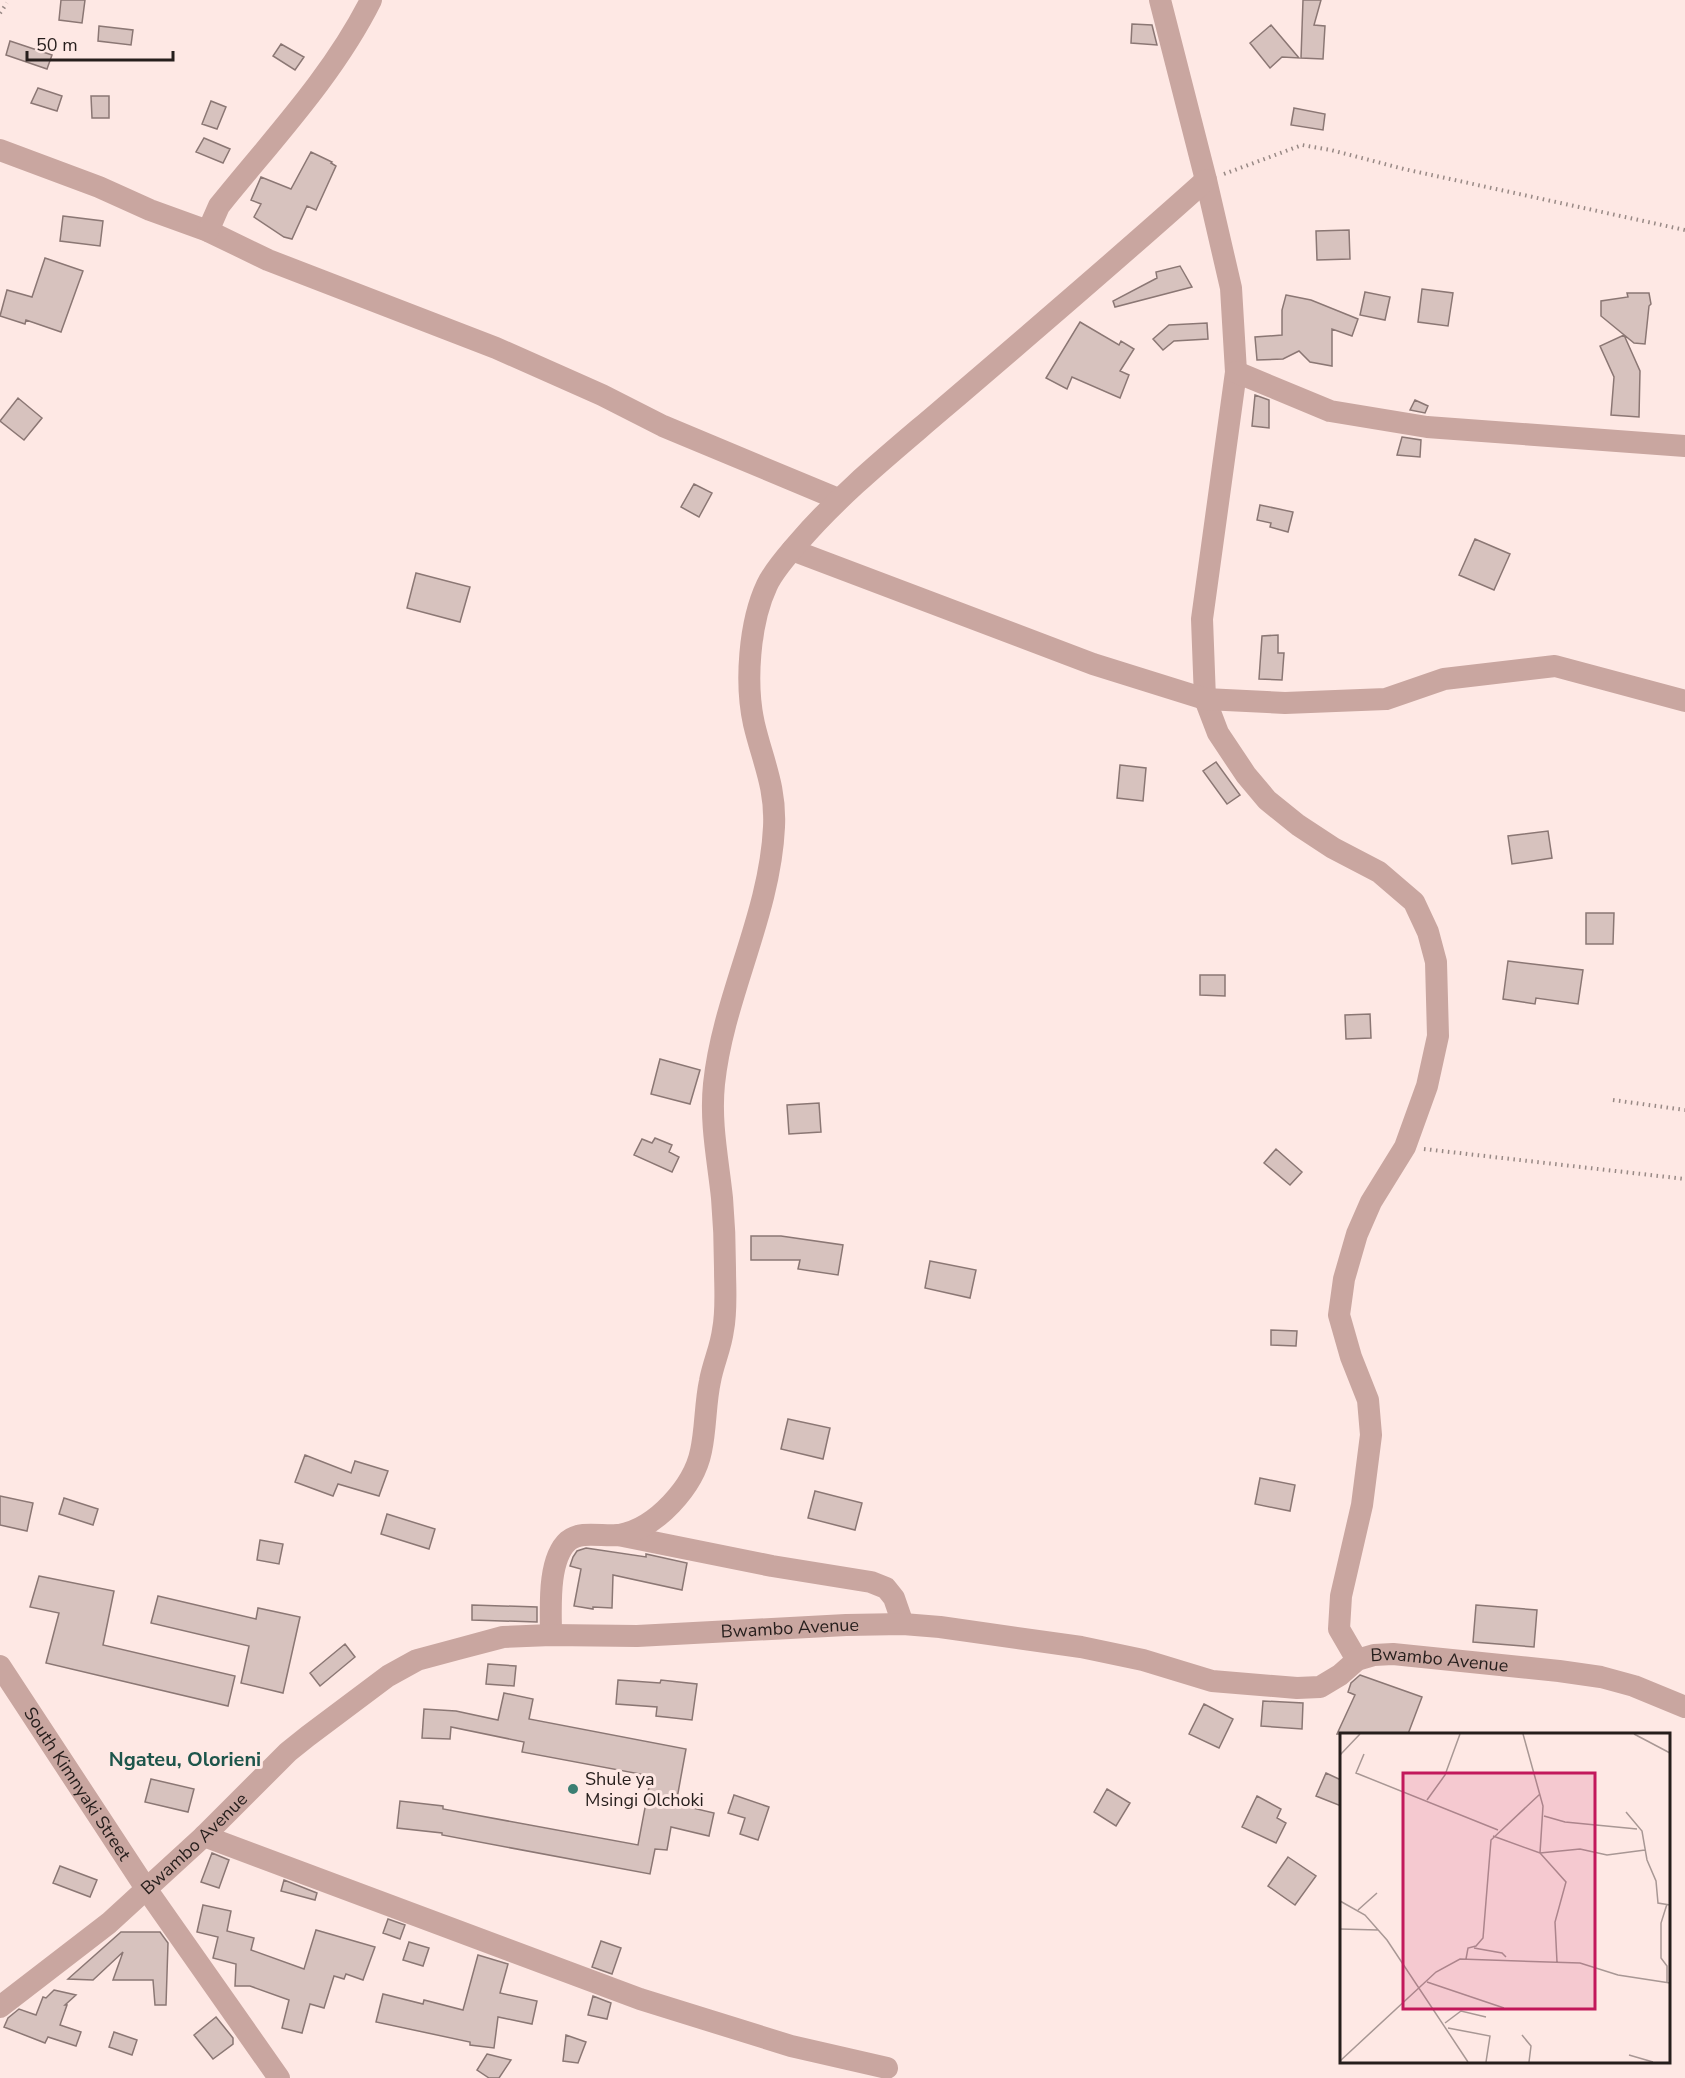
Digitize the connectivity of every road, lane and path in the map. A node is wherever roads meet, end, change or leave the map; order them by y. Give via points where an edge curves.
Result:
1 (371, 0) edge
2 (1160, 0) edge
3 (8, 3) dead end
4 (0, 13) edge
5 (0, 150) edge
6 (1206, 180) junction
7 (1685, 230) edge
8 (208, 231) junction
9 (1236, 372) junction
10 (1685, 446) edge
11 (838, 500) junction
12 (792, 550) junction
13 (1206, 699) junction
14 (1685, 701) edge
15 (1613, 1100) dead end
16 (1685, 1110) edge
17 (1405, 1147) junction
18 (1685, 1179) edge
19 (618, 1535) junction
20 (903, 1624) junction
21 (552, 1635) junction
22 (1358, 1660) junction
23 (0, 1666) edge
24 (1685, 1707) edge
25 (204, 1836) junction
26 (147, 1890) junction
27 (0, 2007) edge
28 (887, 2068) dead end
29 (279, 2078) edge

1 - 8 street via 330,67 219,206
2 - 6 street
3 - 4 path
5 - 8 street
6 - 7 path via 1302,146
6 - 9 street via 1231,288
6 - 11 street
8 - 11 street via 268,260 496,348 663,426
9 - 10 street via 1330,411 1427,427
9 - 13 street via 1202,619
11 - 12 street
12 - 13 street via 1093,664
12 - 19 street via 768,584 753,637 751,704 771,780 774,825 767,876 723,1036 713,1091 712,1120 725,1256 723,1333 710,1378 696,1471 663,1511 632,1531
13 - 14 street via 1285,703 1386,699 1444,679 1556,666
13 - 17 street via 1218,733 1267,800 1306,831 1378,872 1414,902 1428,932 1436,962 1438,1036 1427,1086
15 - 16 path
17 - 18 path
17 - 22 street via 1356,1234 1339,1315 1368,1400 1371,1435 1362,1505 1341,1596 1339,1629
19 - 20 street via 871,1582 886,1588 894,1598
19 - 21 street via 580,1535 568,1540 559,1553 551,1592
20 - 21 street, Bwambo Avenue via 637,1636
20 - 22 street, Bwambo Avenue via 1081,1647 1212,1681 1264,1687 1320,1687
21 - 25 street, Bwambo Avenue via 503,1637 417,1660 388,1676 288,1752
22 - 24 street, Bwambo Avenue via 1393,1654 1601,1677
23 - 26 street, South Kimnyaki Street
25 - 26 street, Bwambo Avenue
25 - 28 street via 640,1998 792,2046
26 - 27 street, Bwambo Avenue
26 - 29 street, South Kimnyaki Street

